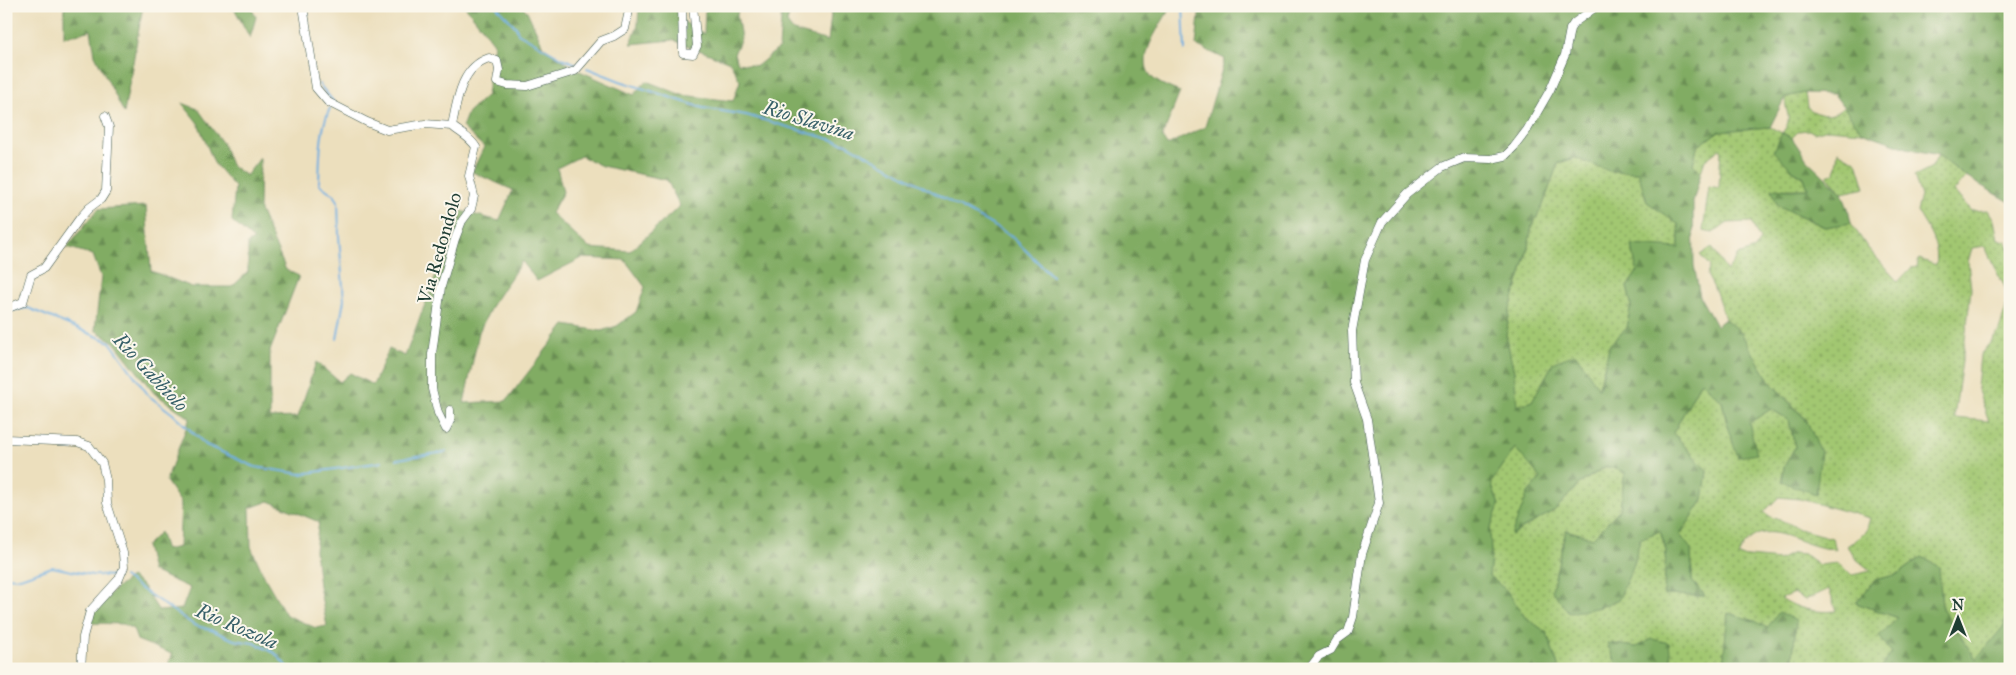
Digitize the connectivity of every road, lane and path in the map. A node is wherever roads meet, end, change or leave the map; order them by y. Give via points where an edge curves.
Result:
1 (304, 6) edge
2 (630, 6) edge
3 (682, 6) edge
4 (693, 6) edge
5 (1597, 6) edge
6 (106, 116) dead end
7 (452, 126) junction
8 (6, 309) edge
9 (450, 410) dead end
10 (6, 439) edge
11 (81, 669) edge
12 (1309, 669) edge

1 - 7 street via 316,88 328,102 387,130 425,124
2 - 7 street via 625,29 600,41 575,71 527,86 508,85 497,82 497,61 488,58 479,61 464,78
3 - 4 street via 683,53 693,54 697,46
5 - 12 street via 1570,29 1565,55 1550,90 1514,146 1504,156 1464,158 1442,167 1407,194 1382,222 1365,260 1352,331 1354,383 1368,419 1379,503 1362,554 1348,632 1337,640 1331,650 1319,656
6 - 8 street via 109,127 106,191 80,218 44,268 31,275 23,302
7 - 9 street, Via Redondolo via 476,147 469,176 474,196 471,209 455,239 441,287 432,354 432,389 438,414 446,429
10 - 11 street via 77,442 89,446 102,463 107,503 123,553 124,567 119,579 90,611 83,637

